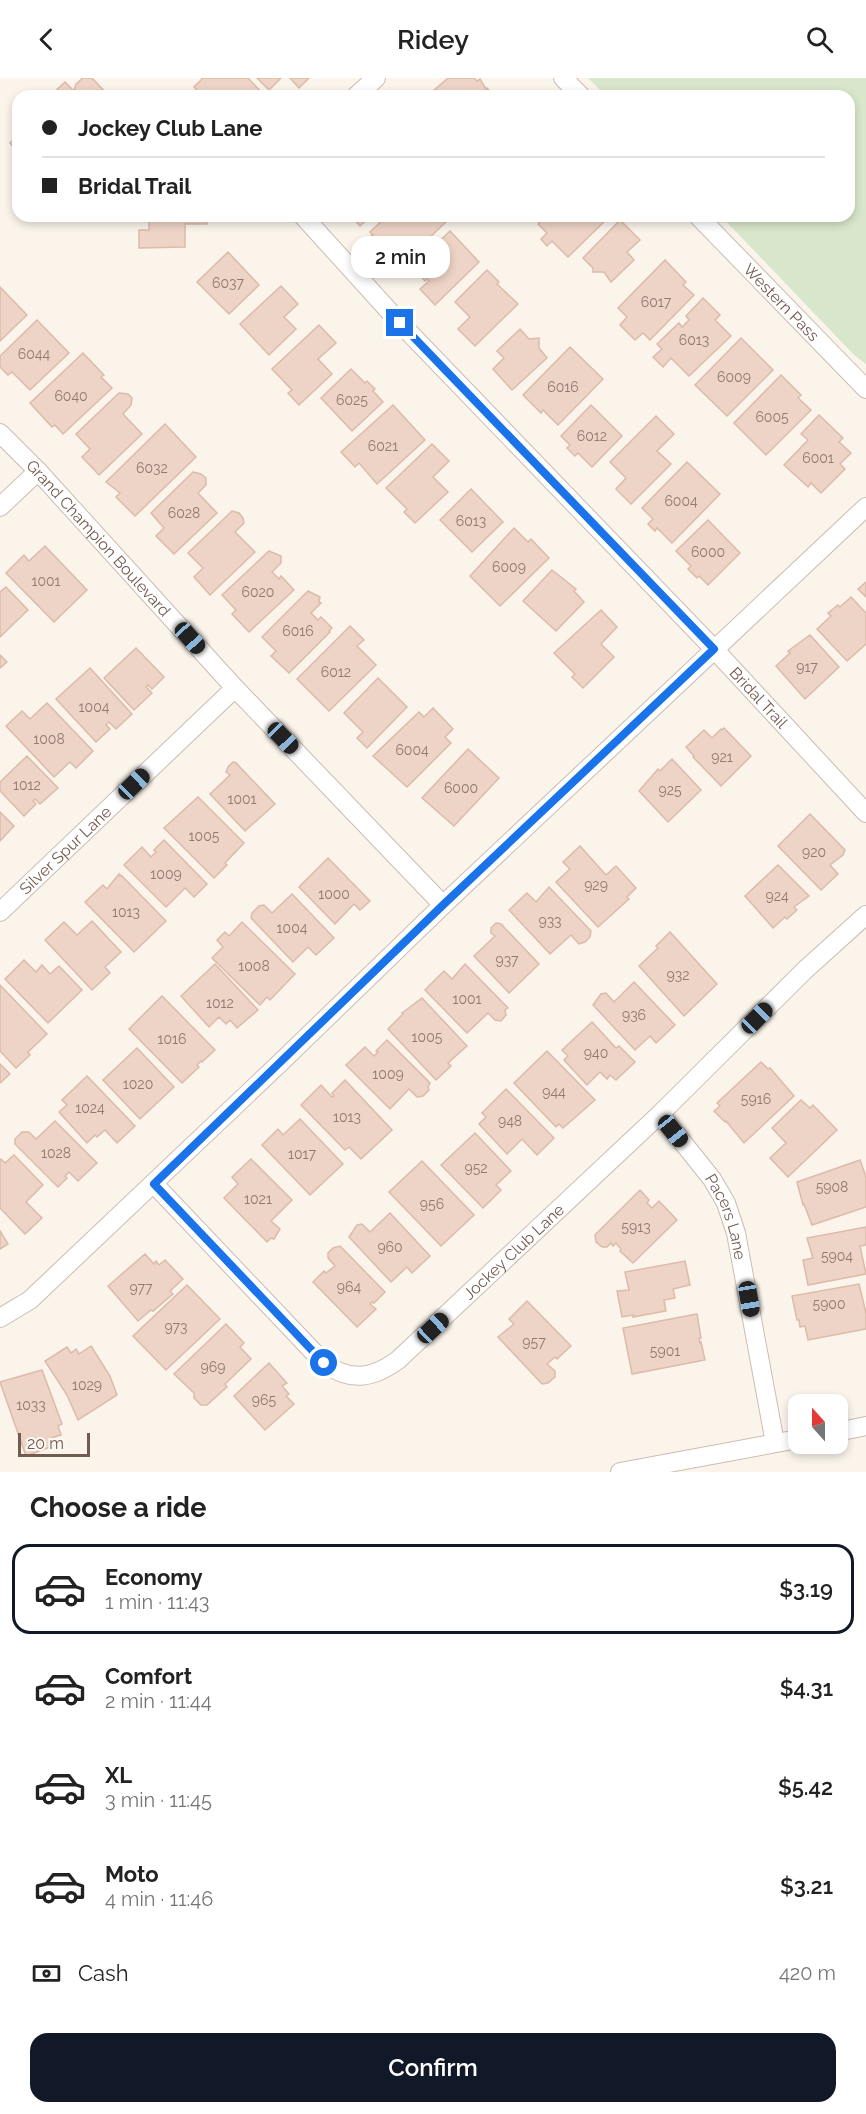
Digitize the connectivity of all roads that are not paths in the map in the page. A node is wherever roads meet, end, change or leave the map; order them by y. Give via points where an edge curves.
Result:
1 (376, 78) edge
2 (563, 78) edge
3 (363, 90) edge
4 (575, 90) edge
5 (308, 222) edge
6 (704, 222) edge
7 (866, 389) edge
8 (0, 433) edge
9 (38, 471) junction
10 (0, 507) edge
11 (866, 507) edge
12 (714, 649) junction
13 (235, 688) junction
14 (866, 813) edge
15 (443, 905) junction
16 (0, 912) edge
17 (866, 915) edge
18 (660, 1114) junction
19 (154, 1184) junction
20 (0, 1318) edge
21 (866, 1426) edge
22 (848, 1430) edge
23 (788, 1441) edge
24 (775, 1443) junction
25 (629, 1471) edge

1 - 3 street
2 - 4 street
5 - 12 street, Bridal Trail via 400,323
6 - 7 street, Western Pass
8 - 9 street, Grand Champion Boulevard
9 - 10 street
9 - 13 street, Grand Champion Boulevard
11 - 12 street
12 - 14 street, Bridal Trail
12 - 15 street
13 - 15 street, Grand Champion Boulevard
13 - 16 street, Silver Spur Lane
15 - 19 street
17 - 18 street, Jockey Club Lane
18 - 19 street, Jockey Club Lane via 398,1360 374,1373 354,1376 338,1373 324,1363
18 - 24 street, Pacers Lane via 712,1179 726,1203 736,1233
19 - 20 street via 30,1300
21 - 22 street
23 - 24 street
24 - 25 street

